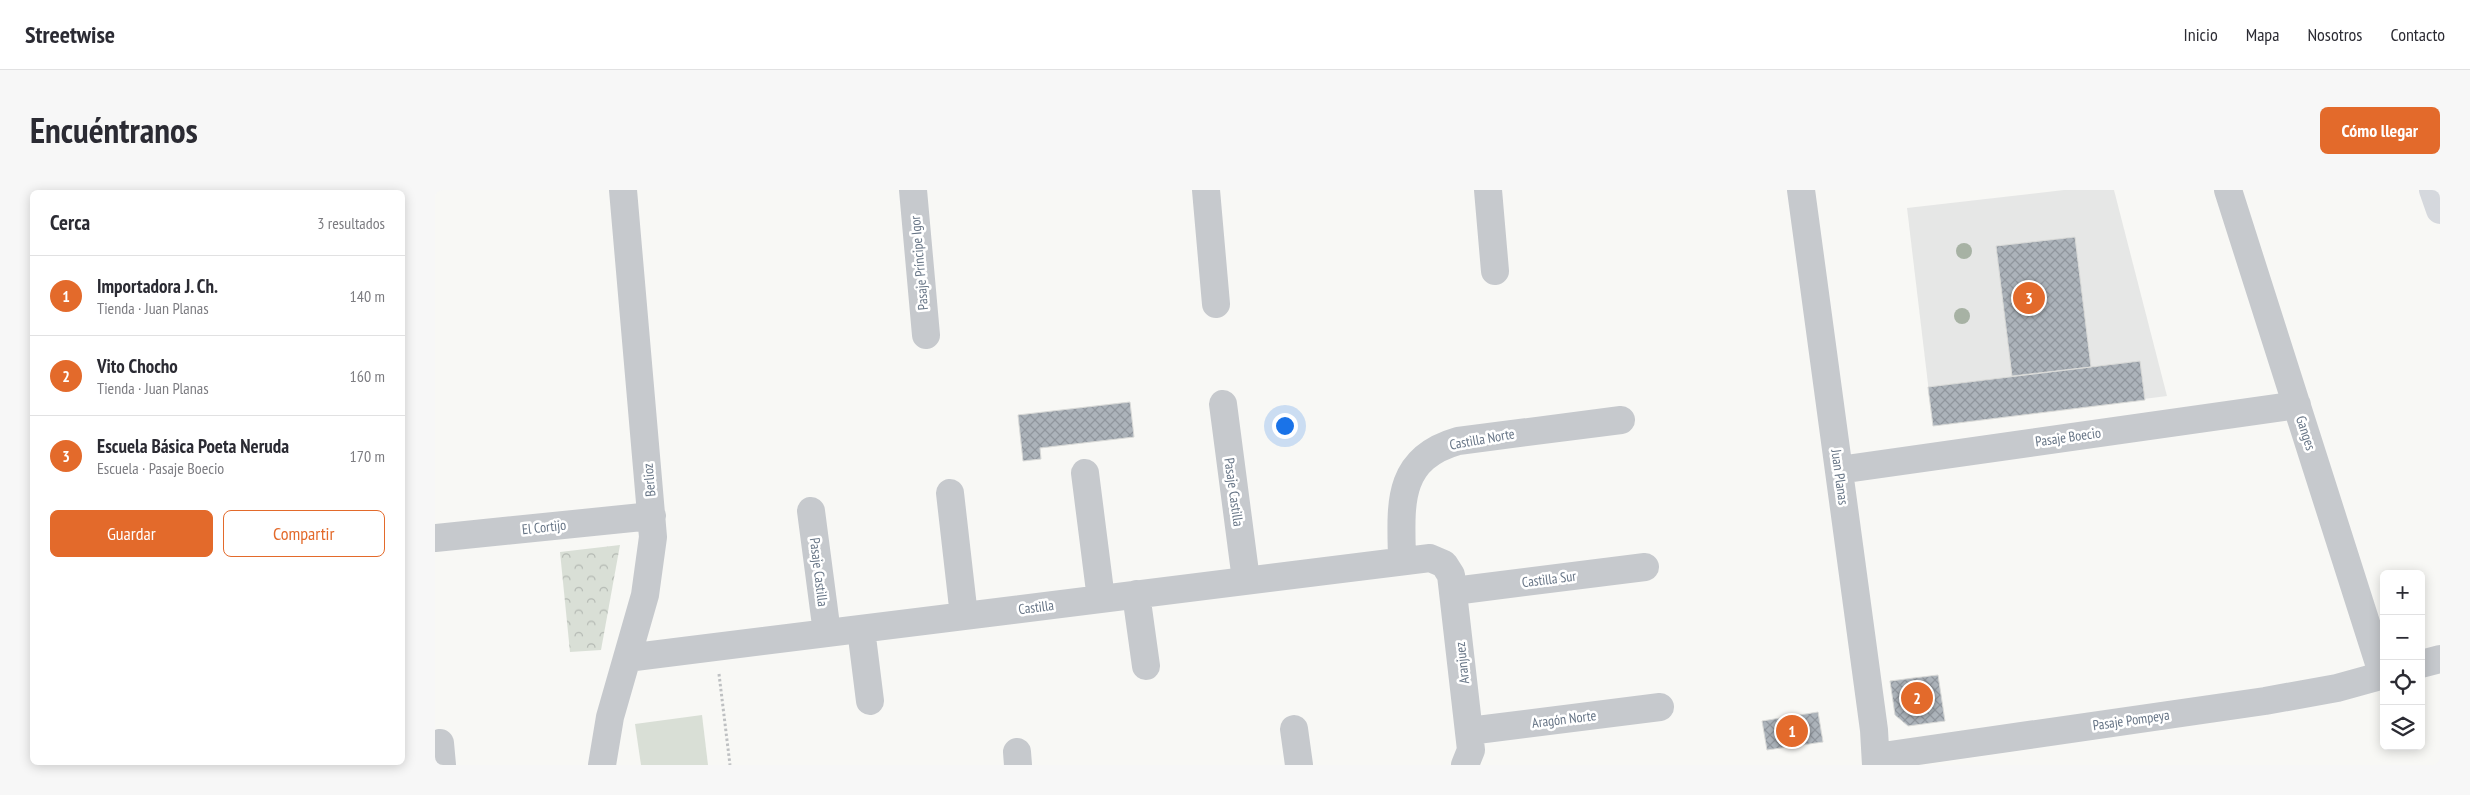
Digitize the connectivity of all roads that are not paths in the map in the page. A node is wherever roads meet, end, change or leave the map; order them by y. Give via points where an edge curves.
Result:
1 (623, 190) edge
2 (913, 190) edge
3 (1206, 190) edge
4 (1488, 190) edge
5 (1801, 190) edge
6 (2228, 190) edge
7 (2433, 190) edge
8 (2440, 210) edge
9 (1495, 271) dead end
10 (1216, 304) dead end
11 (926, 335) dead end
12 (1223, 404) dead end
13 (2297, 405) junction
14 (1621, 420) dead end
15 (1839, 470) junction
16 (1085, 473) dead end
17 (950, 493) dead end
18 (811, 511) dead end
19 (652, 516) junction
20 (435, 538) edge
21 (1402, 560) junction
22 (1443, 564) joint
23 (1645, 567) dead end
24 (1246, 580) junction
25 (1454, 591) junction
26 (1136, 594) junction
27 (1101, 599) junction
28 (964, 616) junction
29 (861, 629) junction
30 (827, 633) junction
31 (627, 658) junction
32 (2440, 658) edge
33 (2425, 663) edge
34 (1146, 666) dead end
35 (2380, 667) edge
36 (2380, 677) edge
37 (870, 701) dead end
38 (1659, 708) dead end
39 (1294, 729) dead end
40 (1469, 731) junction
41 (1876, 761) edge
42 (602, 765) edge
43 (1299, 765) edge
44 (1465, 765) edge

1 - 19 street, Berlioz
2 - 11 street, Pasaje Príncipe Igor
3 - 10 street
4 - 9 street
5 - 15 street, Juan Planas
6 - 13 street, Ganges
7 - 8 street
12 - 24 street, Pasaje Castilla
13 - 15 street, Pasaje Boecio
13 - 35 street, Ganges
14 - 21 street, Castilla Norte via 1458,441 1435,450 1415,466 1403,491
15 - 41 street, Juan Planas
16 - 27 street
17 - 28 street
18 - 30 street, Pasaje Castilla
19 - 20 street, El Cortijo
19 - 31 street, Berlioz via 649,577
21 - 22 street, Castilla via 1430,558
21 - 24 street, Castilla
22 - 25 street, Aranjuez via 1451,575
23 - 25 street, Castilla Sur
24 - 26 street, Castilla
25 - 40 street, Aranjuez
26 - 27 street, Castilla
26 - 34 street
27 - 28 street, Castilla
28 - 29 street, Castilla
29 - 30 street, Castilla
29 - 37 street
30 - 31 street, Castilla
31 - 42 street, Berlioz via 606,733
32 - 33 street
36 - 41 street, Pasaje Pompeya via 2265,701
38 - 40 street, Aragón Norte
39 - 43 street
40 - 44 street, Aranjuez via 1471,750

